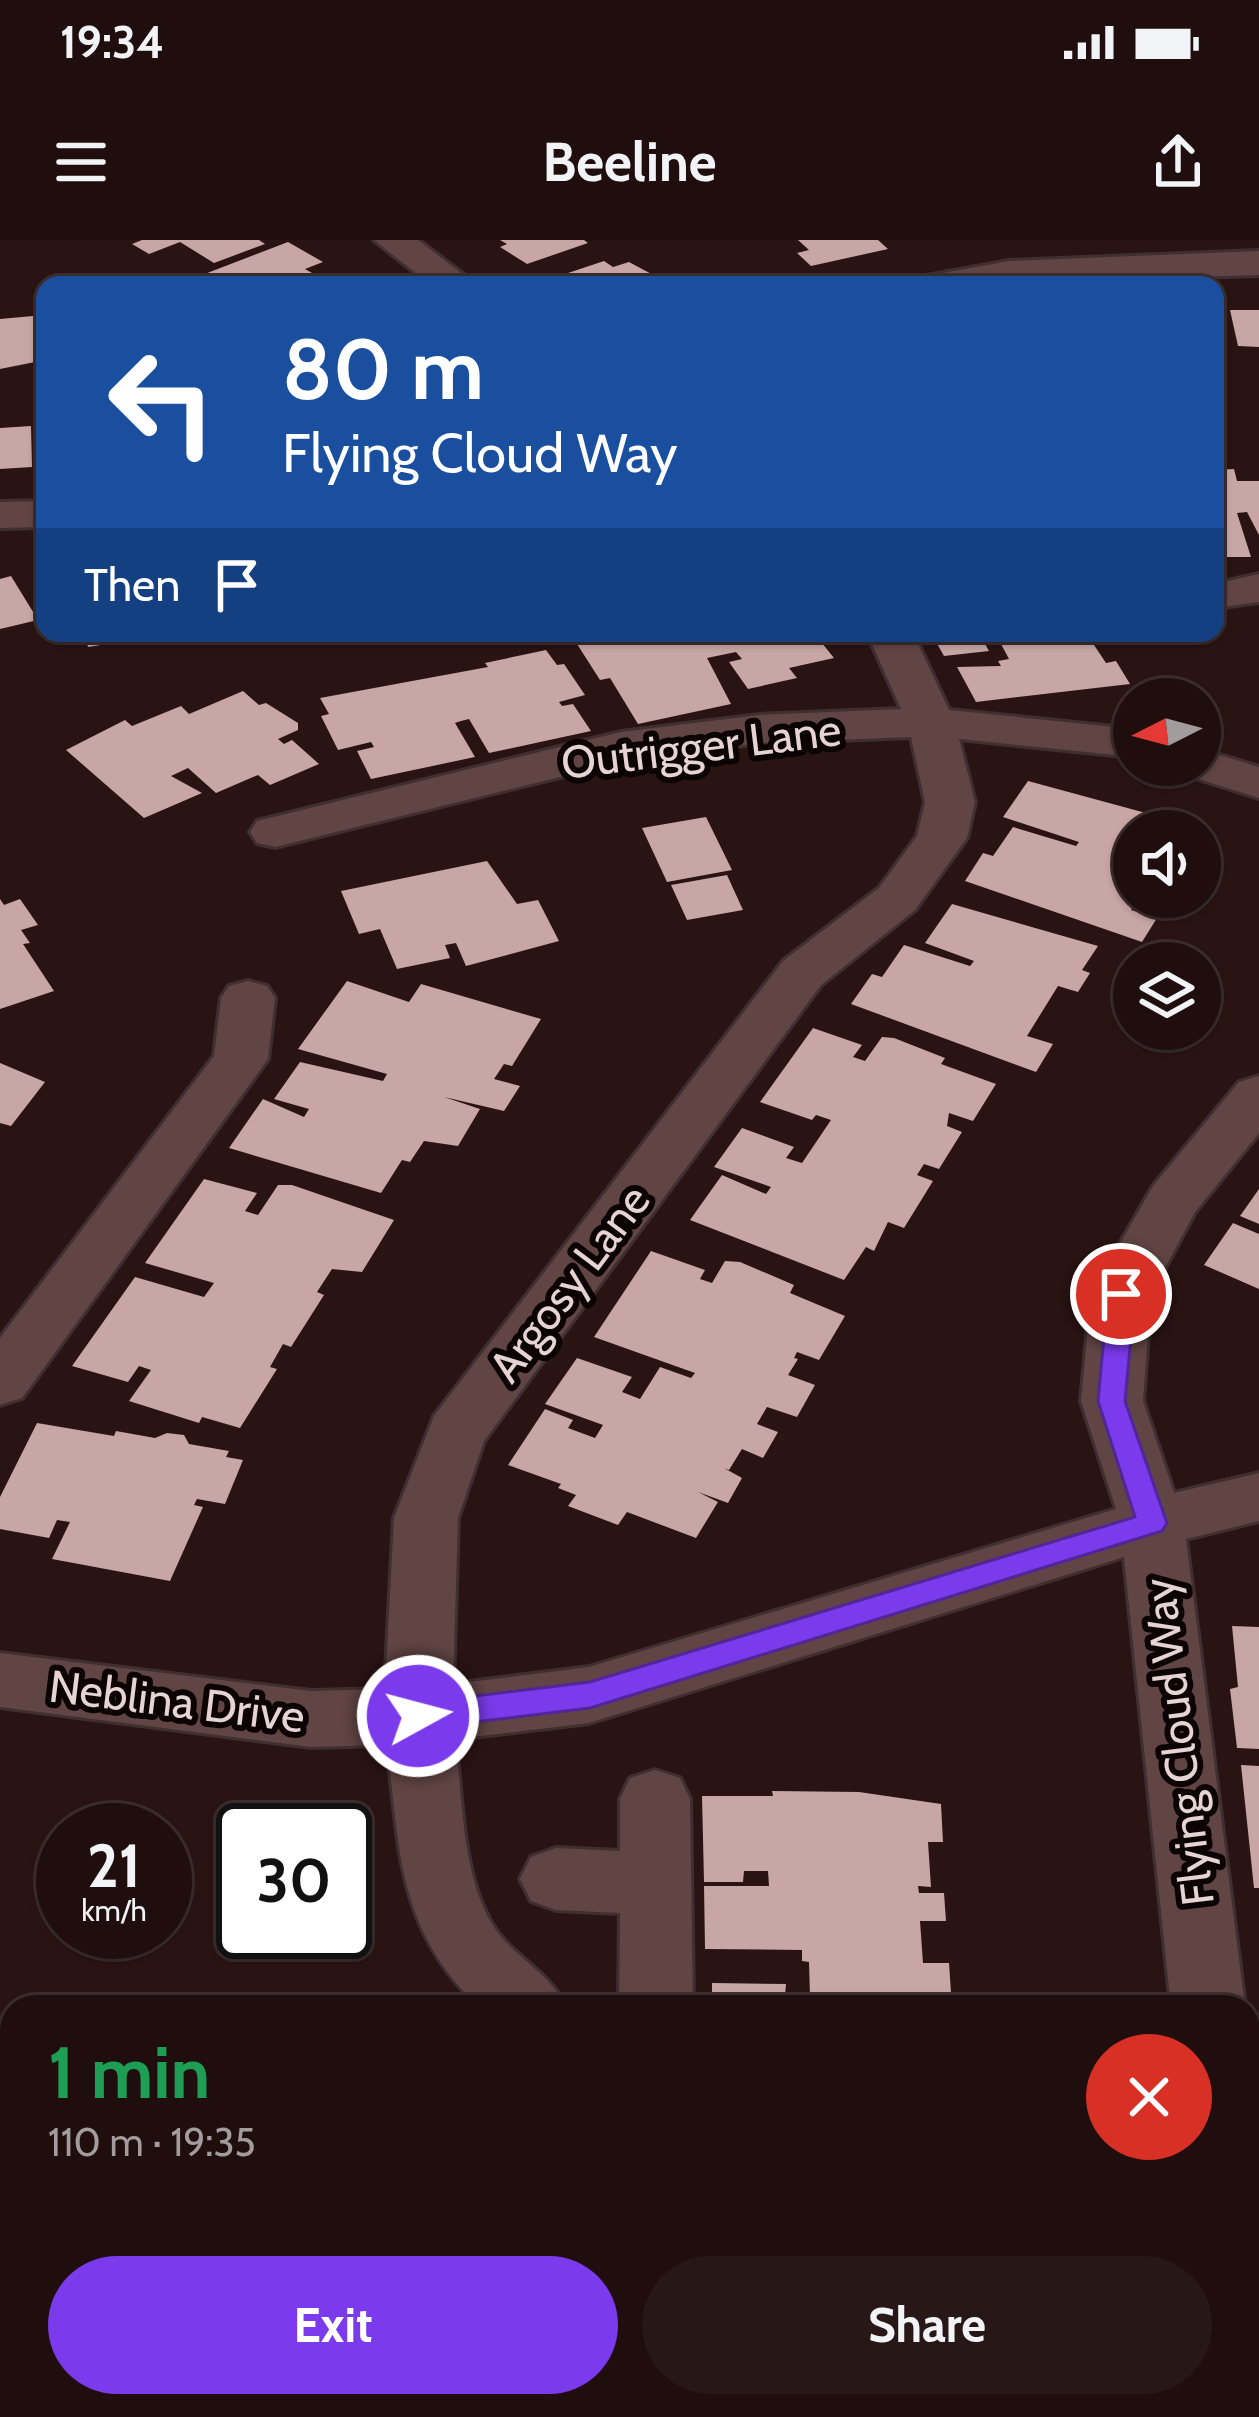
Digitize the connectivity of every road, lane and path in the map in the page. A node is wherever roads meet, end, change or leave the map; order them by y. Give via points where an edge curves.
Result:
1 (393, 240) edge
2 (1000, 257) edge
3 (1259, 263) edge
4 (445, 276) edge
5 (956, 276) edge
6 (36, 514) edge
7 (0, 515) edge
8 (894, 642) edge
9 (931, 722) junction
10 (1113, 741) edge
11 (1221, 771) edge
12 (1259, 783) edge
13 (275, 832) dead end
14 (248, 998) dead end
15 (1259, 1096) edge
16 (0, 1382) edge
17 (1259, 1497) edge
18 (1152, 1523) junction
19 (0, 1680) edge
20 (418, 1716) junction
21 (655, 1799) dead end
22 (556, 1879) dead end
23 (656, 1884) junction
24 (516, 1995) edge
25 (656, 1995) edge
26 (1207, 1995) edge

1 - 4 street
2 - 3 street
2 - 5 street
6 - 7 street
8 - 9 street, Argosy Lane
9 - 10 street, Outrigger Lane
9 - 13 street, Outrigger Lane via 759,729 621,747
9 - 20 street, Argosy Lane via 950,802 942,838 897,899 802,974 456,1433 426,1518
11 - 12 street
14 - 16 street via 242,1059
15 - 18 street, Flying Cloud Way via 1173,1200 1121,1294 1112,1401
17 - 18 street, Neblina Drive
18 - 20 street, Neblina Drive via 590,1695
18 - 26 street, Flying Cloud Way
19 - 20 street, Neblina Drive via 310,1719
20 - 24 street, Argosy Lane via 439,1884 466,1948
21 - 23 street
22 - 23 street
23 - 25 street

